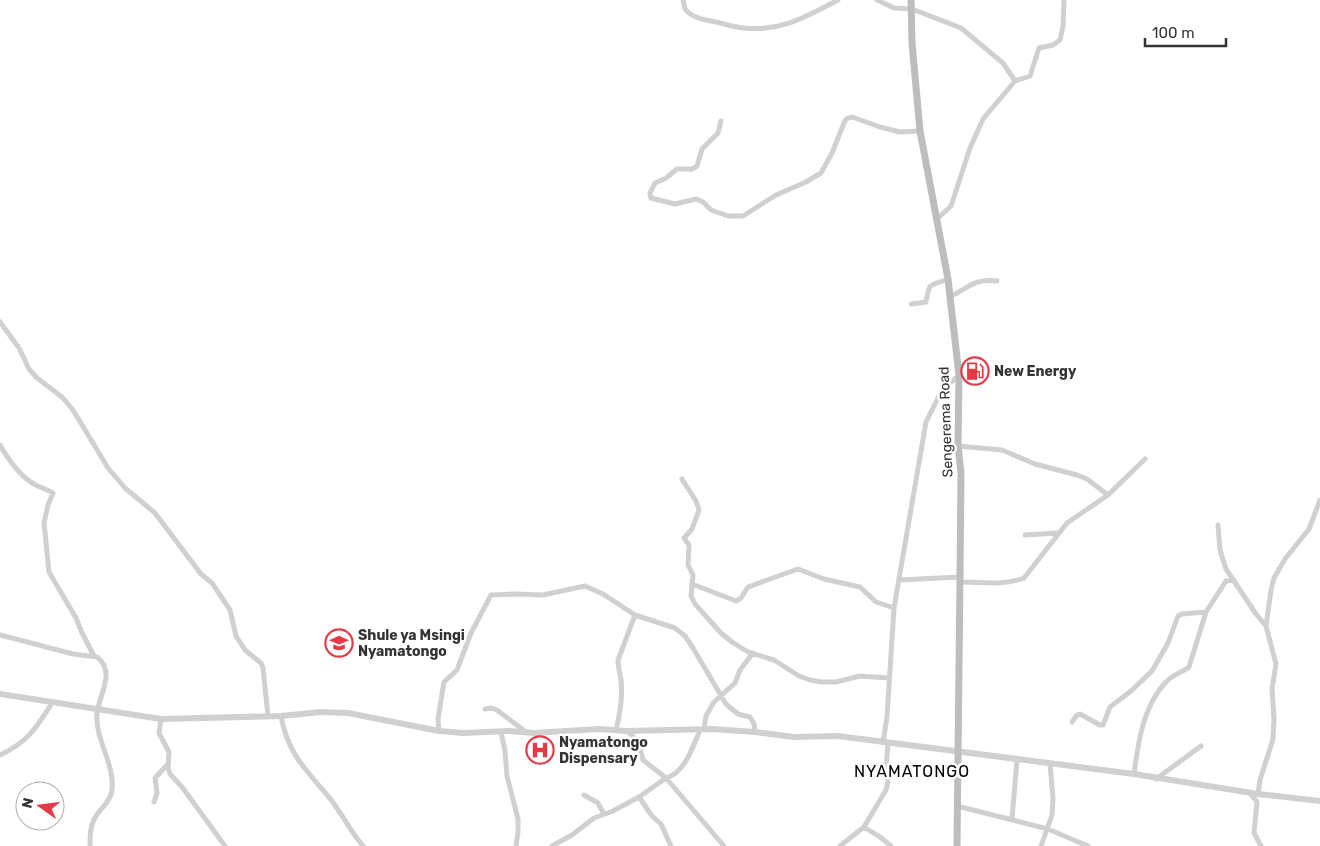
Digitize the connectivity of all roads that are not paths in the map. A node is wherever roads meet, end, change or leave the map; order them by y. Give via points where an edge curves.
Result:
1 (683, 0) edge
2 (838, 0) edge
3 (877, 0) edge
4 (911, 0) edge
5 (1064, 0) edge
6 (912, 9) junction
7 (1014, 81) junction
8 (721, 121) dead end
9 (920, 131) junction
10 (936, 220) junction
11 (948, 279) junction
12 (997, 281) dead end
13 (951, 296) junction
14 (911, 304) dead end
15 (0, 322) edge
16 (959, 374) junction
17 (0, 445) edge
18 (958, 446) junction
19 (1145, 459) dead end
20 (682, 479) dead end
21 (1108, 494) junction
22 (1320, 500) edge
23 (1218, 525) dead end
24 (1058, 533) junction
25 (1025, 535) dead end
26 (960, 579) junction
27 (899, 580) junction
28 (1234, 580) junction
29 (692, 584) junction
30 (894, 608) junction
31 (1206, 612) junction
32 (635, 615) junction
33 (1266, 626) junction
34 (0, 636) edge
35 (753, 653) junction
36 (94, 656) junction
37 (889, 678) junction
38 (0, 694) edge
39 (720, 696) junction
40 (52, 703) junction
41 (485, 709) dead end
42 (98, 710) junction
43 (268, 716) junction
44 (281, 716) junction
45 (161, 720) junction
46 (1072, 722) dead end
47 (616, 730) junction
48 (702, 730) junction
49 (438, 731) junction
50 (627, 731) junction
51 (501, 732) junction
52 (756, 732) junction
53 (527, 733) junction
54 (885, 742) junction
55 (1201, 746) dead end
56 (959, 753) junction
57 (0, 755) edge
58 (1017, 760) junction
59 (169, 764) junction
60 (1050, 764) junction
61 (1134, 774) junction
62 (666, 778) junction
63 (1156, 779) junction
64 (1249, 792) junction
65 (1258, 794) junction
66 (584, 795) dead end
67 (639, 797) junction
68 (1320, 801) edge
69 (154, 802) dead end
70 (957, 806) junction
71 (604, 814) junction
72 (1012, 819) junction
73 (864, 827) junction
74 (1048, 829) junction
75 (721, 845) edge
76 (90, 846) edge
77 (224, 846) edge
78 (363, 846) edge
79 (516, 846) edge
80 (552, 846) edge
81 (670, 846) edge
82 (840, 846) edge
83 (891, 846) edge
84 (957, 846) edge
85 (1041, 846) edge
86 (1088, 846) edge
87 (1261, 846) edge

1 - 2 street via 685,9 705,20 745,28 774,28 814,14
3 - 6 street via 894,8
4 - 6 main road, Sengerema Road
5 - 7 street via 1060,40 1039,48 1030,76
6 - 7 street via 966,31 1003,63
6 - 9 main road, Sengerema Road
7 - 10 street via 984,119 970,148 951,206
8 - 9 street via 718,133 702,149 697,166 677,169 655,183 651,198 675,204 696,199 711,210 728,216 742,216 821,172 849,118 900,132
9 - 10 main road, Sengerema Road
10 - 11 main road, Sengerema Road
11 - 13 main road, Sengerema Road
11 - 14 street via 930,285 924,304
12 - 13 street via 976,281
13 - 16 main road, Sengerema Road
15 - 43 street via 37,378 73,410 108,468 125,488 159,517 178,546 227,604 236,636 245,650 262,665
16 - 18 main road, Sengerema Road
16 - 27 street via 941,392 926,422
17 - 36 street via 31,482 53,493 44,523 48,568
18 - 21 street via 1002,450 1035,464 1087,479
18 - 26 main road, Sengerema Road
19 - 21 street
20 - 29 street via 699,510 692,529 684,538 689,545 688,565 693,572
21 - 24 street via 1076,515
22 - 33 street via 1309,529 1274,578
23 - 28 street via 1222,561
24 - 25 street
24 - 26 street via 1024,578 1014,582
26 - 27 street
26 - 56 main road, Sengerema Road
27 - 30 street
28 - 31 street via 1223,583
28 - 33 street
29 - 30 street via 736,601 748,587 798,570 860,587 876,602
29 - 35 street via 690,593 695,604 725,637
30 - 37 street
31 - 46 street via 1178,616 1152,671 1110,707 1103,724 1080,714
31 - 61 street via 1189,667 1171,678 1154,697 1141,731
32 - 39 street via 679,630
32 - 47 street via 618,660 622,702
32 - 49 street via 585,586 543,595 492,595 471,633 458,670 444,682
33 - 65 street via 1276,664 1272,689 1273,740
34 - 36 street
35 - 37 street via 774,660 810,680 836,682 860,676
35 - 39 street via 740,670 736,684
36 - 42 street via 103,662 106,672
37 - 54 street
38 - 40 street
39 - 48 street via 706,716
39 - 52 street via 738,714 750,717
40 - 42 street
40 - 57 street via 24,741
41 - 53 street via 497,710
42 - 45 street
42 - 76 street via 98,728 109,765 112,790 92,824
43 - 44 street
43 - 45 street
44 - 49 street via 348,713
44 - 78 street via 295,757 332,801
45 - 59 street via 160,733 169,752
47 - 50 street
47 - 53 street
48 - 50 street
48 - 52 street
48 - 62 street via 676,773
49 - 51 street
50 - 62 street via 638,741 643,760
51 - 53 street
51 - 79 street via 507,776 518,819
52 - 54 street
54 - 56 street
54 - 73 street via 888,786
55 - 63 street
56 - 58 street
56 - 70 main road, Sengerema Road
58 - 60 street
58 - 72 street
59 - 69 street via 155,778
59 - 77 street via 172,778
60 - 61 street
60 - 74 street via 1053,807
61 - 63 street
62 - 67 street
62 - 75 street
63 - 64 street
64 - 65 street
64 - 87 street via 1257,802 1254,833
65 - 68 street
66 - 71 street via 598,803
67 - 71 street
67 - 81 street via 661,824
70 - 72 street
70 - 84 main road, Sengerema Road
71 - 80 street
72 - 74 street
73 - 82 street
73 - 83 street
74 - 85 street
74 - 86 street

